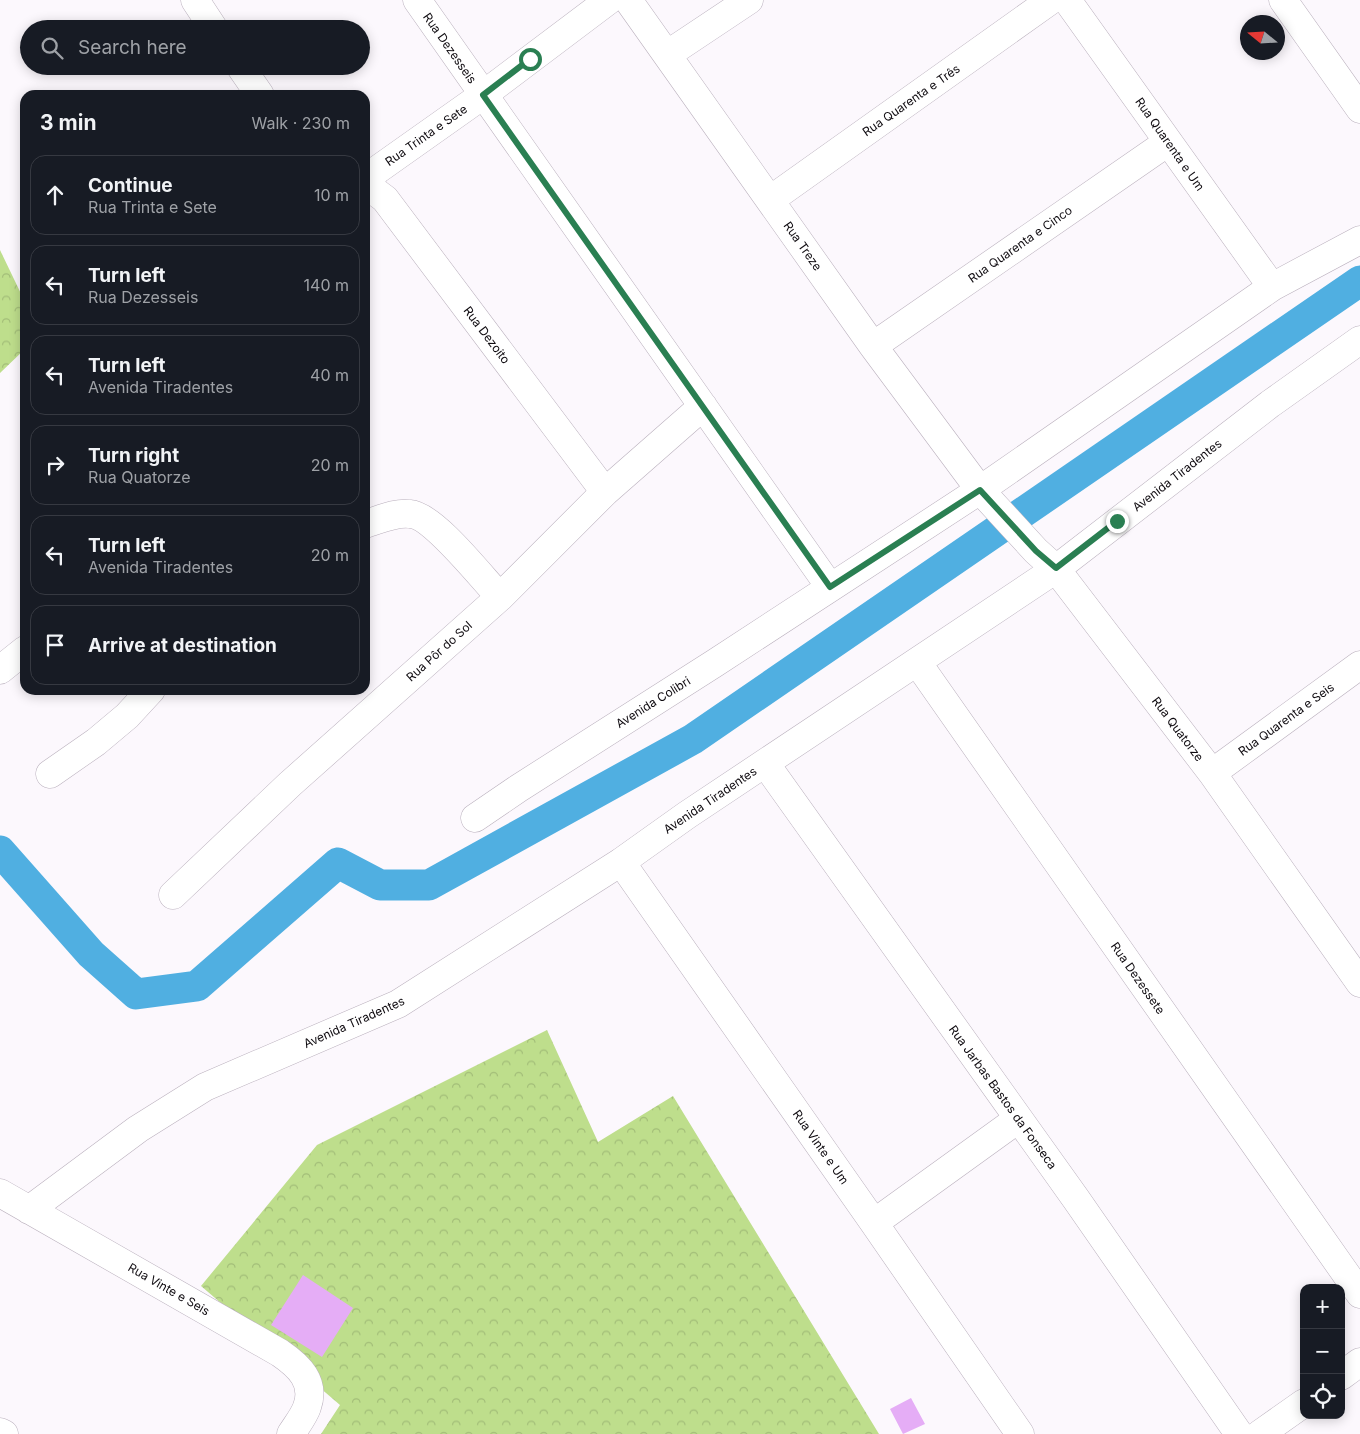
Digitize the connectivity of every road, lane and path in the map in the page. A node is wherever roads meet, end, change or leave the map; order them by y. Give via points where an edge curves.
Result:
1 (195, 0) edge
2 (417, 0) edge
3 (609, 0) edge
4 (628, 0) edge
5 (749, 0) edge
6 (1051, 0) edge
7 (1067, 0) edge
8 (1284, 0) edge
9 (208, 20) edge
10 (668, 54) junction
11 (246, 75) edge
12 (257, 90) edge
13 (483, 95) junction
14 (1360, 108) edge
15 (1168, 142) junction
16 (370, 178) edge
17 (370, 188) edge
18 (770, 200) junction
19 (1360, 240) edge
20 (1272, 288) junction
21 (1360, 340) edge
22 (873, 346) junction
23 (703, 406) junction
24 (605, 492) junction
25 (987, 498) junction
26 (370, 522) edge
27 (1046, 560) junction
28 (830, 587) junction
29 (500, 597) junction
30 (20, 654) edge
31 (917, 662) junction
32 (0, 670) edge
33 (1358, 670) edge
34 (147, 695) edge
35 (765, 763) junction
36 (1212, 773) junction
37 (50, 774) dead end
38 (475, 818) dead end
39 (621, 862) junction
40 (173, 895) dead end
41 (1360, 983) edge
42 (1018, 1119) junction
43 (0, 1193) edge
44 (29, 1210) junction
45 (874, 1223) junction
46 (1360, 1294) edge
47 (1360, 1362) edge
48 (1344, 1374) edge
49 (1300, 1406) edge
50 (0, 1432) edge
51 (4, 1434) edge
52 (291, 1434) edge
53 (1020, 1434) edge
54 (1239, 1434) edge
55 (1260, 1434) edge

1 - 9 street
2 - 13 street, Rua Dezesseis
3 - 13 street, Rua Trinta e Sete
4 - 10 street, Rua Treze
5 - 10 street
6 - 18 street, Rua Quarenta e Três
7 - 15 street, Rua Quarenta e Um
8 - 14 street
10 - 18 street, Rua Treze
11 - 12 street
13 - 16 street, Rua Trinta e Sete
13 - 23 street, Rua Dezesseis
15 - 20 street, Rua Quarenta e Um
15 - 22 street, Rua Quarenta e Cinco
17 - 24 street, Rua Dezoito via 385,199
18 - 22 street, Rua Treze
19 - 20 street
20 - 25 street
21 - 27 street, Avenida Tiradentes
22 - 25 street, Rua Treze
23 - 24 street, Rua Pôr do Sol
23 - 28 street, Rua Dezesseis
24 - 29 street, Rua Pôr do Sol
25 - 27 street, Rua Quatorze
25 - 28 street
26 - 29 street via 390,516 410,514 422,517 438,529
27 - 31 street, Avenida Tiradentes
27 - 36 street, Rua Quatorze
28 - 38 street, Avenida Colibri
29 - 40 street, Rua Pôr do Sol via 290,784
30 - 32 street
31 - 35 street, Avenida Tiradentes
31 - 46 street, Rua Dezessete
33 - 36 street, Rua Quarenta e Seis
34 - 37 street via 96,742
35 - 39 street, Avenida Tiradentes
35 - 42 street, Rua Jarbas Bastos da Fonseca
36 - 41 street, Rua Quatorze
39 - 44 street, Avenida Tiradentes via 398,1004 205,1087 138,1129
39 - 45 street, Rua Vinte e Um
42 - 45 street
42 - 54 street, Rua Jarbas Bastos da Fonseca
43 - 44 street, Rua Vinte e Seis
44 - 52 street, Rua Vinte e Seis via 296,1363 304,1374 309,1391 307,1407
45 - 53 street, Rua Vinte e Um
47 - 48 street
49 - 55 street
50 - 51 street

